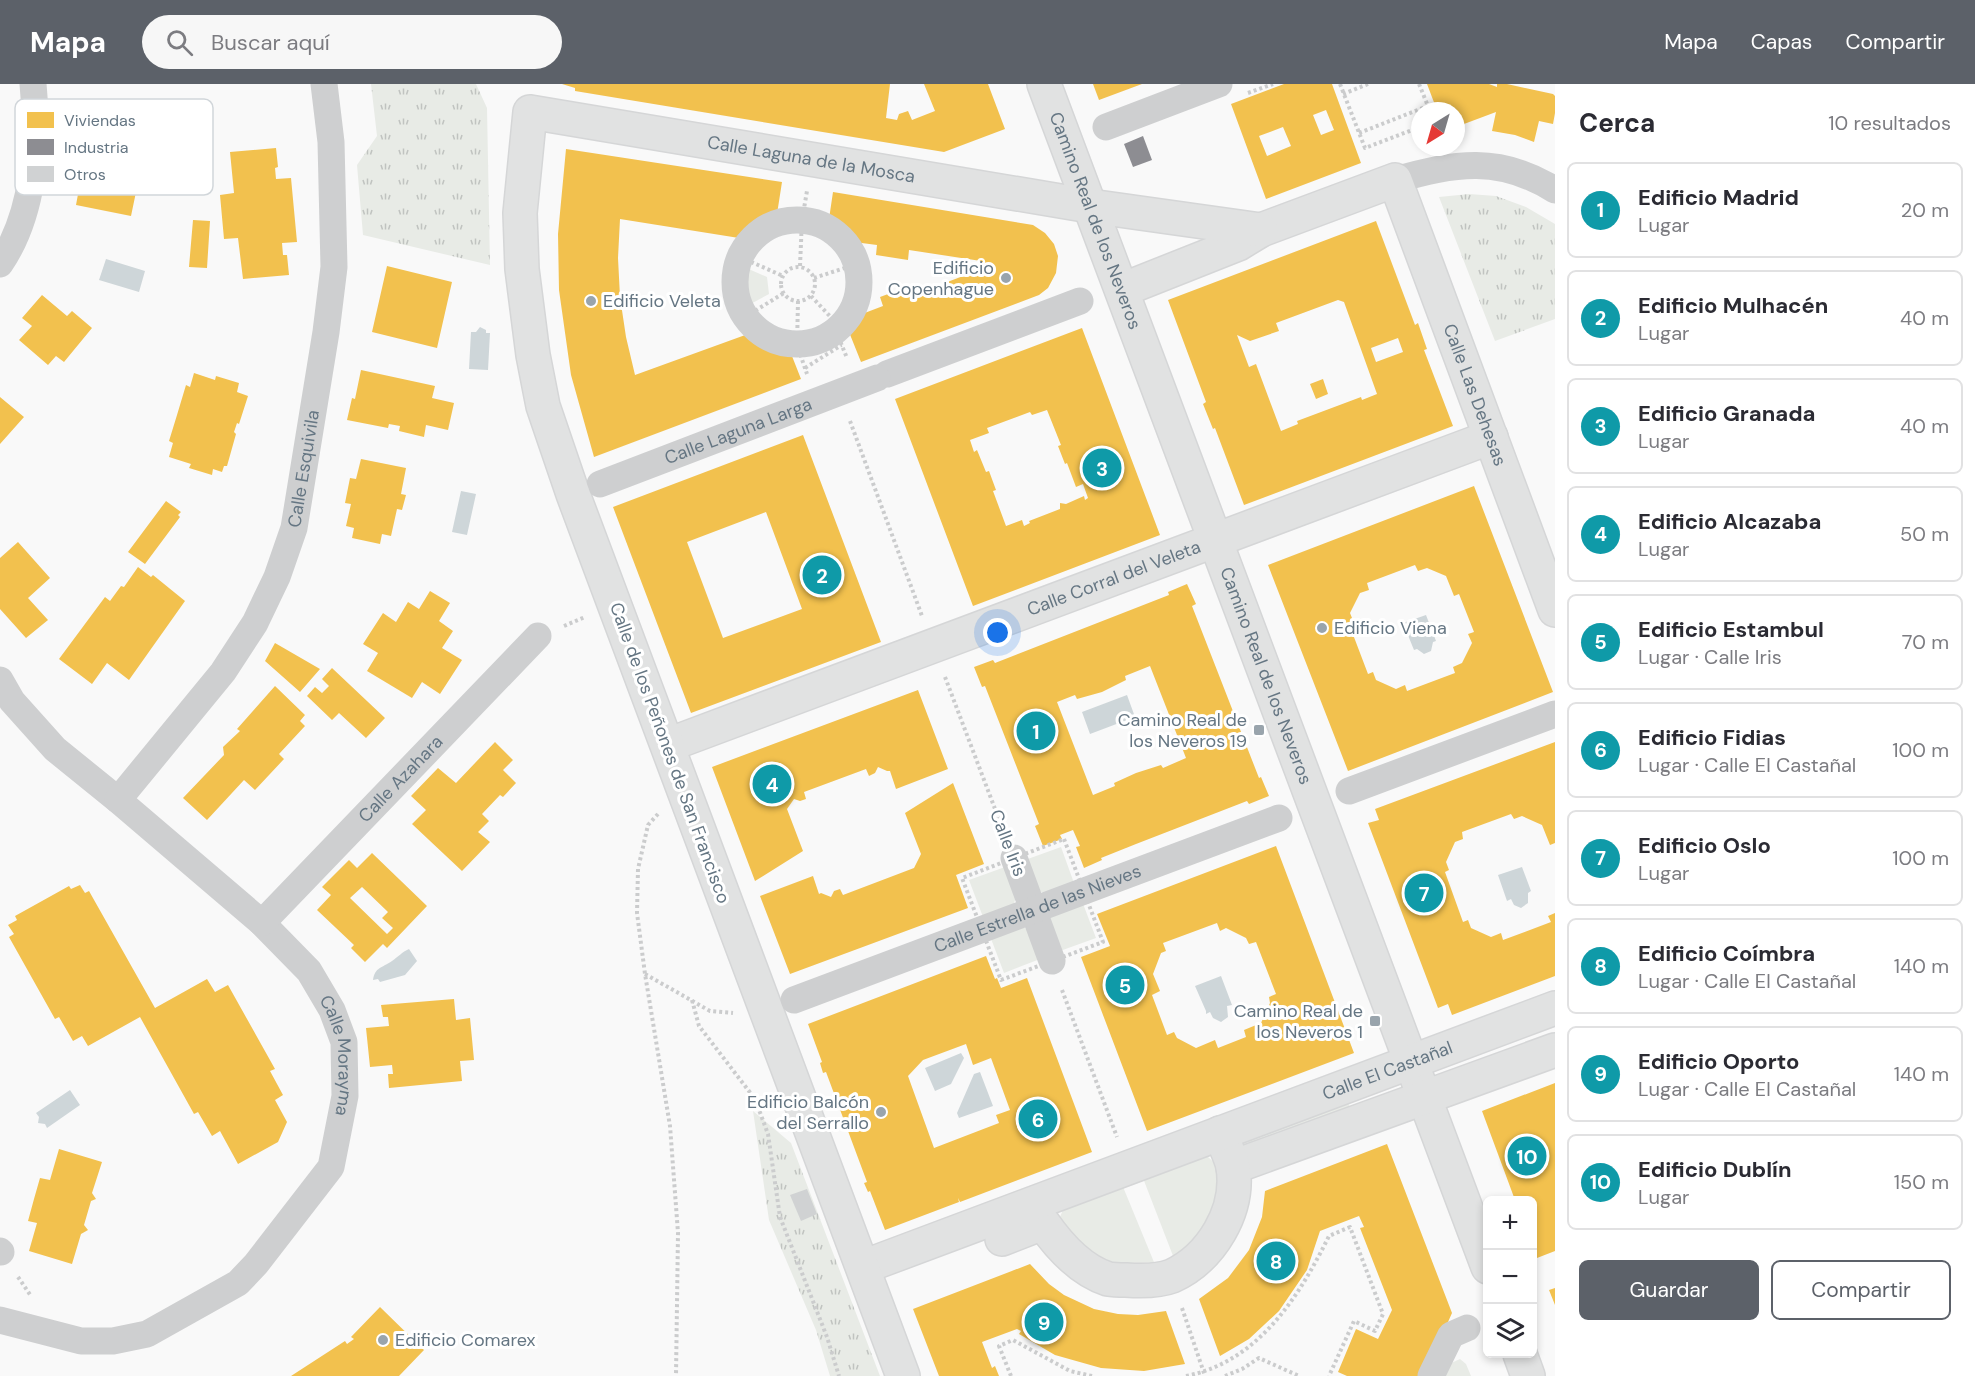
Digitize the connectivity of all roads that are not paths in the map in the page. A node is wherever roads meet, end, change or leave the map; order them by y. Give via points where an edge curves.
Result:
1 (33, 84) edge
2 (324, 84) edge
3 (1044, 84) edge
4 (1219, 84) edge
5 (34, 99) edge
6 (530, 112) joint
7 (1106, 127) dead end
8 (1395, 180) junction
9 (1555, 190) edge
10 (27, 195) edge
11 (1090, 206) junction
12 (1261, 230) junction
13 (0, 264) edge
14 (1122, 290) junction
15 (1080, 301) dead end
16 (856, 358) junction
17 (805, 369) junction
18 (1491, 437) junction
19 (600, 484) dead end
20 (1215, 540) junction
21 (1555, 610) edge
22 (538, 636) dead end
23 (0, 680) edge
24 (1555, 714) edge
25 (668, 745) junction
26 (1349, 791) dead end
27 (118, 800) junction
28 (1279, 818) dead end
29 (1010, 848) road end
30 (1034, 911) junction
31 (262, 923) junction
32 (1056, 972) road end
33 (794, 1000) dead end
34 (1555, 1008) edge
35 (1555, 1050) edge
36 (1410, 1062) junction
37 (1424, 1099) junction
38 (1220, 1133) junction
39 (1233, 1167) junction
40 (1039, 1213) junction
41 (1483, 1254) edge
42 (867, 1277) junction
43 (0, 1320) edge
44 (1467, 1328) dead end
45 (1522, 1358) edge
46 (903, 1376) edge
47 (1431, 1376) edge
48 (1528, 1376) edge

1 - 5 street
2 - 27 street, Calle Esquivila via 331,142 334,267 294,528 255,623 223,672
3 - 11 street, Camino Real de los Neveros
4 - 7 street
6 - 11 street, Calle Laguna de la Mosca
6 - 25 street, Calle de los Peñones de San Francisco via 520,213 533,355 543,406
8 - 9 street via 1455,165 1497,166 1535,178
8 - 12 street
8 - 18 street, Calle Las Dehesas
10 - 13 street via 21,221
11 - 12 street
11 - 14 street, Camino Real de los Neveros
12 - 14 street via 1238,244
14 - 20 street, Camino Real de los Neveros
15 - 16 street, Calle Laguna Larga
16 - 17 street, Calle Laguna Larga
16 - 17 street via 827,337 813,343
16 - 17 street via 851,314 860,281 849,247 820,225 802,220 783,221 750,241 740,257 735,277 737,298 745,317 759,332 777,341
17 - 19 street, Calle Laguna Larga
18 - 20 street, Calle Corral del Veleta
18 - 21 street, Calle Las Dehesas
20 - 25 street, Calle Corral del Veleta
20 - 36 street, Camino Real de los Neveros
22 - 31 street, Calle Azahara
23 - 27 street, Calle Morayma via 12,701 55,749
24 - 26 street
25 - 42 street, Calle de los Peñones de San Francisco
27 - 31 street, Calle Morayma
28 - 30 street, Calle Estrella de las Nieves
29 - 30 street, Calle Iris
30 - 32 street, Calle Iris
30 - 33 street, Calle Estrella de las Nieves
31 - 43 street, Calle Morayma via 309,971 332,1010 344,1042 345,1096 331,1167 238,1283 147,1334 113,1341 81,1341
34 - 36 street, Calle El Castañal
35 - 37 street
36 - 37 street, Camino Real de los Neveros
36 - 38 street, Calle El Castañal
37 - 39 street
37 - 41 street, Camino Real de los Neveros
38 - 39 street
38 - 40 street, Calle El Castañal
39 - 40 street via 1228,1217 1195,1261 1170,1276 1140,1281 1108,1279 1081,1264 1059,1245
40 - 42 street, Calle El Castañal
42 - 46 street, Calle de los Peñones de San Francisco
44 - 47 street via 1451,1335
45 - 48 street

